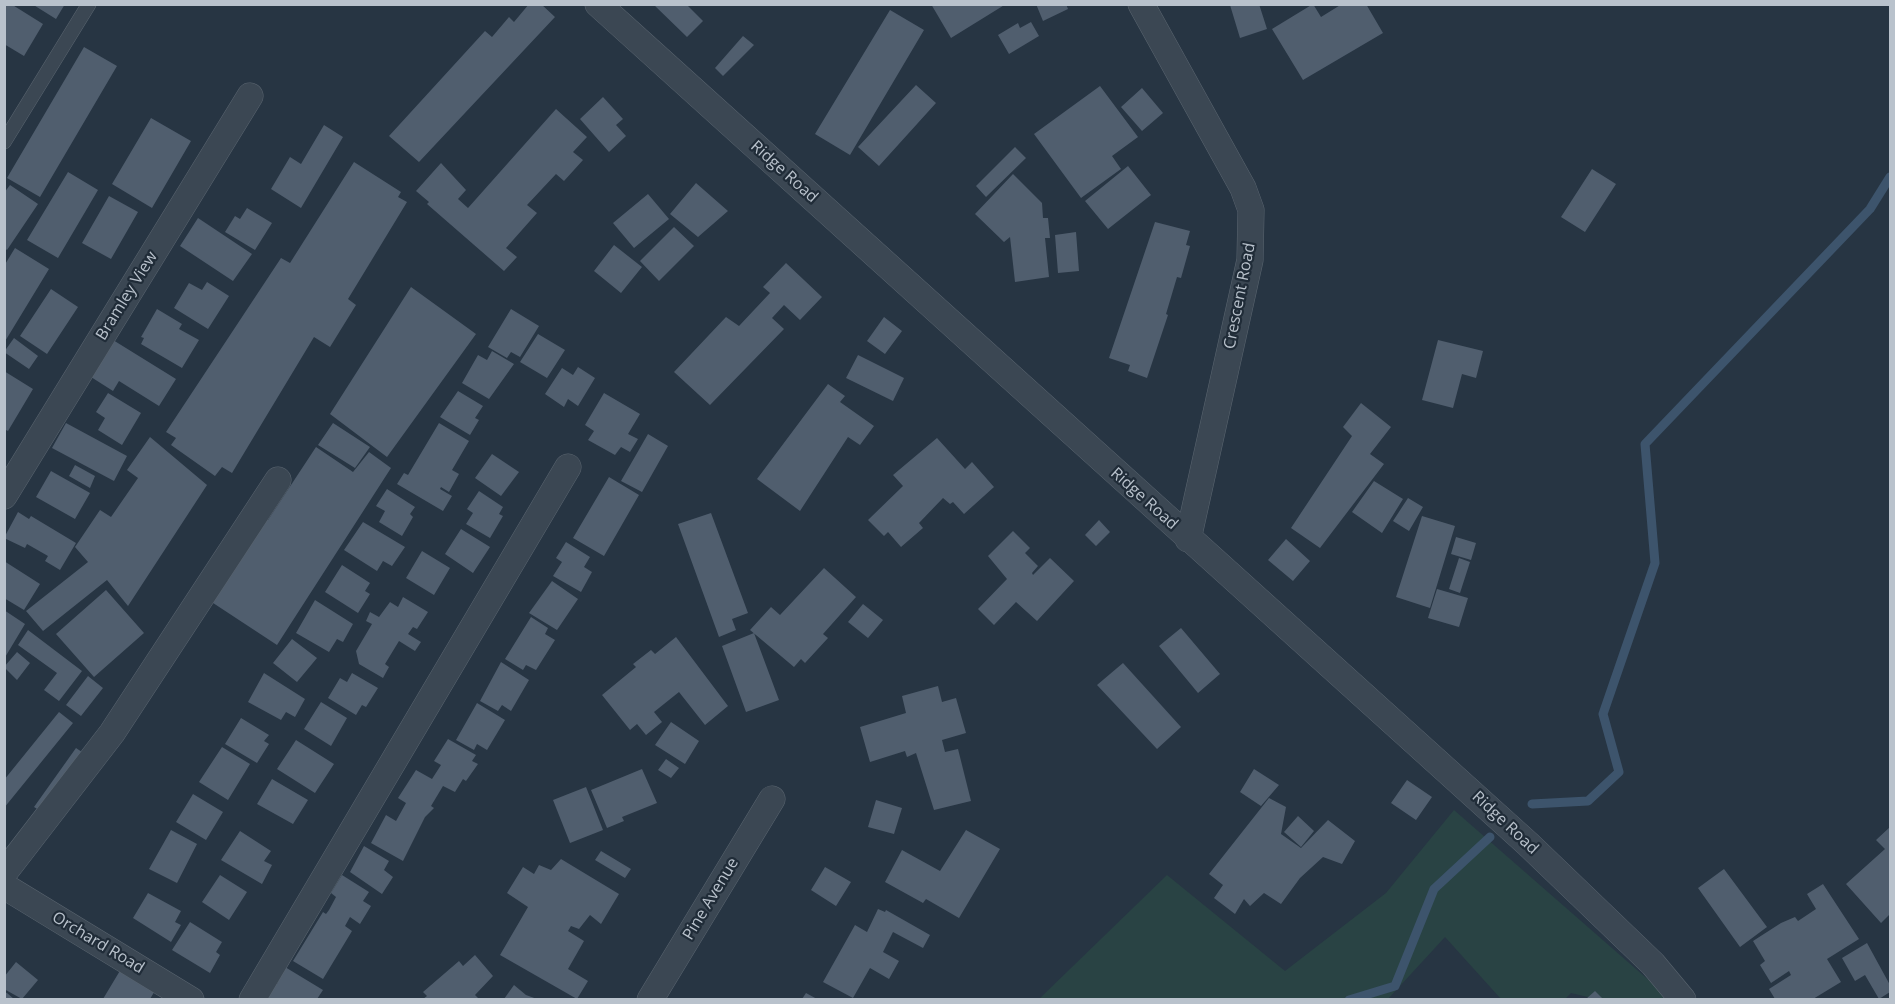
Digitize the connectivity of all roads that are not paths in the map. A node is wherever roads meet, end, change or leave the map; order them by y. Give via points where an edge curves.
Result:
1 (89, 4) edge
2 (598, 4) edge
3 (1141, 4) edge
4 (250, 96) dead end
5 (4, 142) edge
6 (568, 466) dead end
7 (278, 480) dead end
8 (6, 489) edge
9 (1188, 539) junction
10 (772, 799) dead end
11 (4, 873) edge
12 (4, 886) edge
13 (191, 999) edge
14 (252, 999) edge
15 (650, 999) edge
16 (1683, 999) edge

1 - 5 lane
2 - 9 street, Ridge Road
3 - 9 street, Crescent Road via 1243,188 1253,227 1250,260
4 - 8 street, Bramley View
6 - 14 street
7 - 11 street via 112,733
9 - 16 street, Ridge Road via 1528,844 1653,964
10 - 15 street, Pine Avenue
12 - 13 street, Orchard Road

